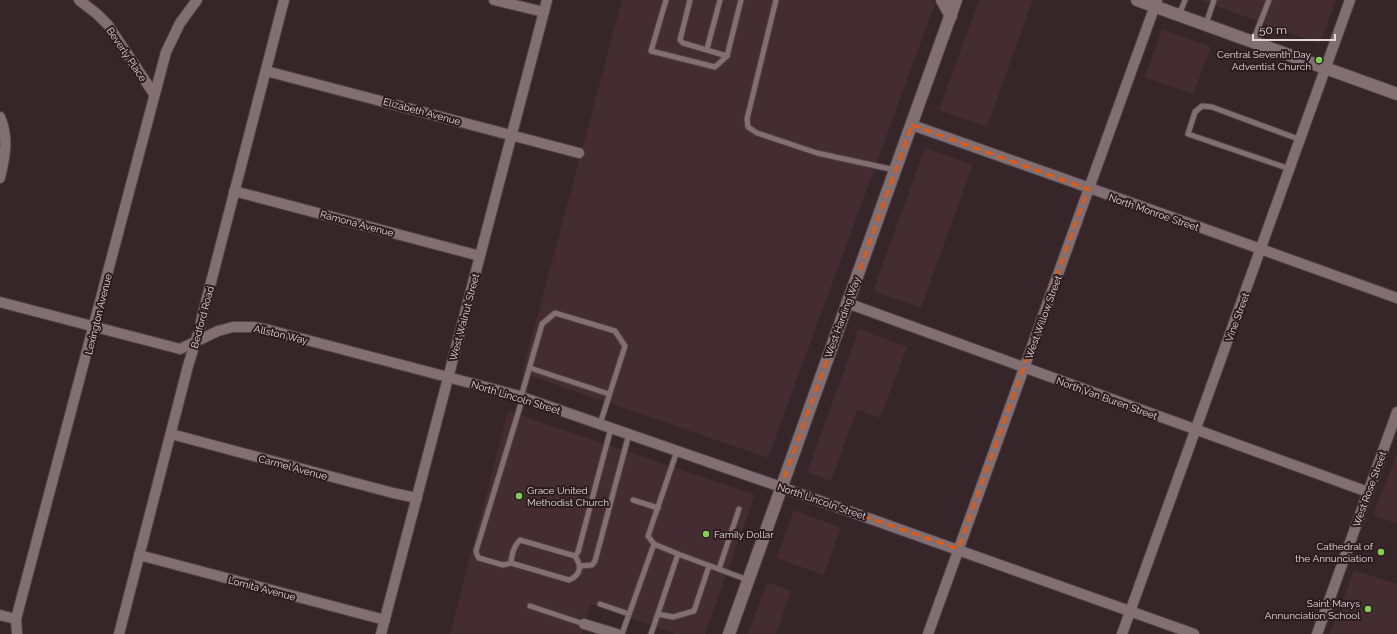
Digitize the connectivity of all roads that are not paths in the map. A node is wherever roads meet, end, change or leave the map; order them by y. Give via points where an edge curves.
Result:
1 (79, 0) edge
2 (197, 0) edge
3 (284, 0) edge
4 (494, 0) edge
5 (547, 0) edge
6 (666, 0) edge
7 (690, 0) edge
8 (720, 0) edge
9 (741, 0) edge
10 (776, 0) edge
11 (942, 0) edge
12 (956, 0) edge
13 (1137, 0) edge
14 (1185, 0) edge
15 (1214, 0) edge
16 (1269, 0) edge
17 (1350, 0) edge
18 (1156, 3) edge
19 (544, 12) junction
20 (1179, 15) junction
21 (951, 16) junction
22 (1206, 25) junction
23 (1253, 42) junction
24 (707, 49) junction
25 (727, 56) junction
26 (1326, 69) junction
27 (266, 71) junction
28 (154, 94) junction
29 (1397, 94) edge
30 (0, 117) edge
31 (912, 125) junction
32 (512, 135) junction
33 (1301, 140) junction
34 (579, 153) dead end
35 (1290, 169) junction
36 (896, 170) junction
37 (0, 178) edge
38 (1088, 189) junction
39 (234, 191) junction
40 (1262, 248) junction
41 (480, 256) junction
42 (1397, 298) edge
43 (0, 302) edge
44 (847, 303) junction
45 (94, 327) junction
46 (196, 342) junction
47 (530, 368) junction
48 (1024, 368) junction
49 (448, 377) junction
50 (609, 394) junction
51 (522, 397) junction
52 (1397, 412) edge
53 (600, 424) junction
54 (611, 428) junction
55 (1196, 430) junction
56 (171, 434) junction
57 (629, 434) junction
58 (677, 451) junction
59 (781, 487) junction
60 (1368, 492) junction
61 (417, 498) junction
62 (633, 500) dead end
63 (658, 508) junction
64 (739, 509) dead end
65 (654, 544) junction
66 (958, 549) junction
67 (678, 554) junction
68 (139, 556) junction
69 (575, 556) junction
70 (511, 563) junction
71 (580, 566) junction
72 (709, 566) junction
73 (718, 569) junction
74 (748, 580) junction
75 (600, 604) dead end
76 (530, 606) dead end
77 (1130, 611) junction
78 (629, 614) junction
79 (658, 614) junction
80 (0, 615) edge
81 (16, 619) junction
82 (385, 620) junction
83 (584, 624) joint
84 (17, 634) edge
85 (118, 634) edge
86 (381, 634) edge
87 (617, 634) edge
88 (622, 634) edge
89 (651, 634) edge
90 (729, 634) edge
91 (928, 634) edge
92 (1122, 634) edge
93 (1194, 634) edge
94 (1317, 634) edge

1 - 28 street, Beverly Place via 108,25
2 - 28 street, Lexington Avenue via 171,40
3 - 27 street, Bedford Road
4 - 19 street
5 - 19 street, West Walnut Street
6 - 25 lane via 651,51 715,67
7 - 24 lane via 680,40
8 - 24 lane
9 - 25 lane
10 - 36 lane via 747,118 748,127 757,133 817,153
11 - 21 street
12 - 21 street, West Harding Way
13 - 18 street
14 - 20 lane
15 - 22 lane
16 - 23 lane
17 - 26 street, Vine Street
18 - 20 street
18 - 38 street, West Willow Street
19 - 32 street, West Walnut Street
20 - 22 street
21 - 31 street, West Harding Way
22 - 23 street
23 - 26 street
24 - 25 lane
26 - 29 street
26 - 33 street, Vine Street
27 - 32 street, Elizabeth Avenue
27 - 39 street, Bedford Road
28 - 45 street, Lexington Avenue
30 - 37 street via 6,146
31 - 36 street, West Harding Way
31 - 38 street, North Monroe Street
32 - 34 street, Elizabeth Avenue
32 - 41 street, West Walnut Street
33 - 35 street, Vine Street
33 - 35 lane via 1212,107 1202,106 1195,112 1188,134
35 - 40 street, Vine Street
36 - 44 street, West Harding Way
38 - 40 street, North Monroe Street
38 - 48 street, West Willow Street
39 - 41 street, Ramona Avenue
39 - 46 street, Bedford Road
40 - 42 street, North Monroe Street
40 - 55 street, Vine Street
41 - 49 street, West Walnut Street
43 - 45 street, Allston Way
44 - 48 street, North Van Buren Street
44 - 59 street, West Harding Way
45 - 46 street, Allston Way via 180,349
45 - 81 street, Lexington Avenue
46 - 49 street, Allston Way via 218,331 253,327
46 - 56 street, Bedford Road
47 - 50 lane
47 - 50 lane via 542,324 555,313 615,331 625,346
47 - 51 lane
48 - 55 street, North Van Buren Street
48 - 66 street, West Willow Street
49 - 51 street, North Lincoln Street
49 - 61 street, West Walnut Street
50 - 53 lane
51 - 53 street, North Lincoln Street
51 - 70 lane via 476,551 479,558 503,566
52 - 60 street, West Rose Street
53 - 54 street, North Lincoln Street
54 - 57 street, North Lincoln Street
54 - 69 lane
55 - 60 street, North Van Buren Street
55 - 77 street, Vine Street
56 - 61 street, Carmel Avenue
56 - 68 street, Bedford Road
57 - 58 street, North Lincoln Street
57 - 71 lane via 597,556 592,565
58 - 59 street, North Lincoln Street
58 - 63 lane
59 - 66 street, North Lincoln Street
59 - 74 street, West Harding Way
60 - 94 street, West Rose Street
61 - 82 street, West Walnut Street
62 - 63 lane
63 - 65 lane via 648,536
64 - 73 lane
65 - 67 lane
65 - 78 lane
66 - 77 street, North Lincoln Street
66 - 91 street, West Willow Street
67 - 72 lane
67 - 79 lane
68 - 82 street, Lomita Avenue
68 - 85 street, Bedford Road
69 - 70 lane via 520,540 512,551
69 - 71 lane
70 - 71 lane via 568,580 574,577
72 - 73 lane
72 - 79 lane via 694,611 672,617
73 - 74 lane
74 - 90 street, West Harding Way
75 - 78 lane
76 - 83 lane
77 - 92 street, Vine Street
77 - 93 street, North Lincoln Street
78 - 88 lane
79 - 89 lane
80 - 81 street
81 - 84 street, Lexington Avenue
82 - 86 street, West Walnut Street
83 - 87 street

